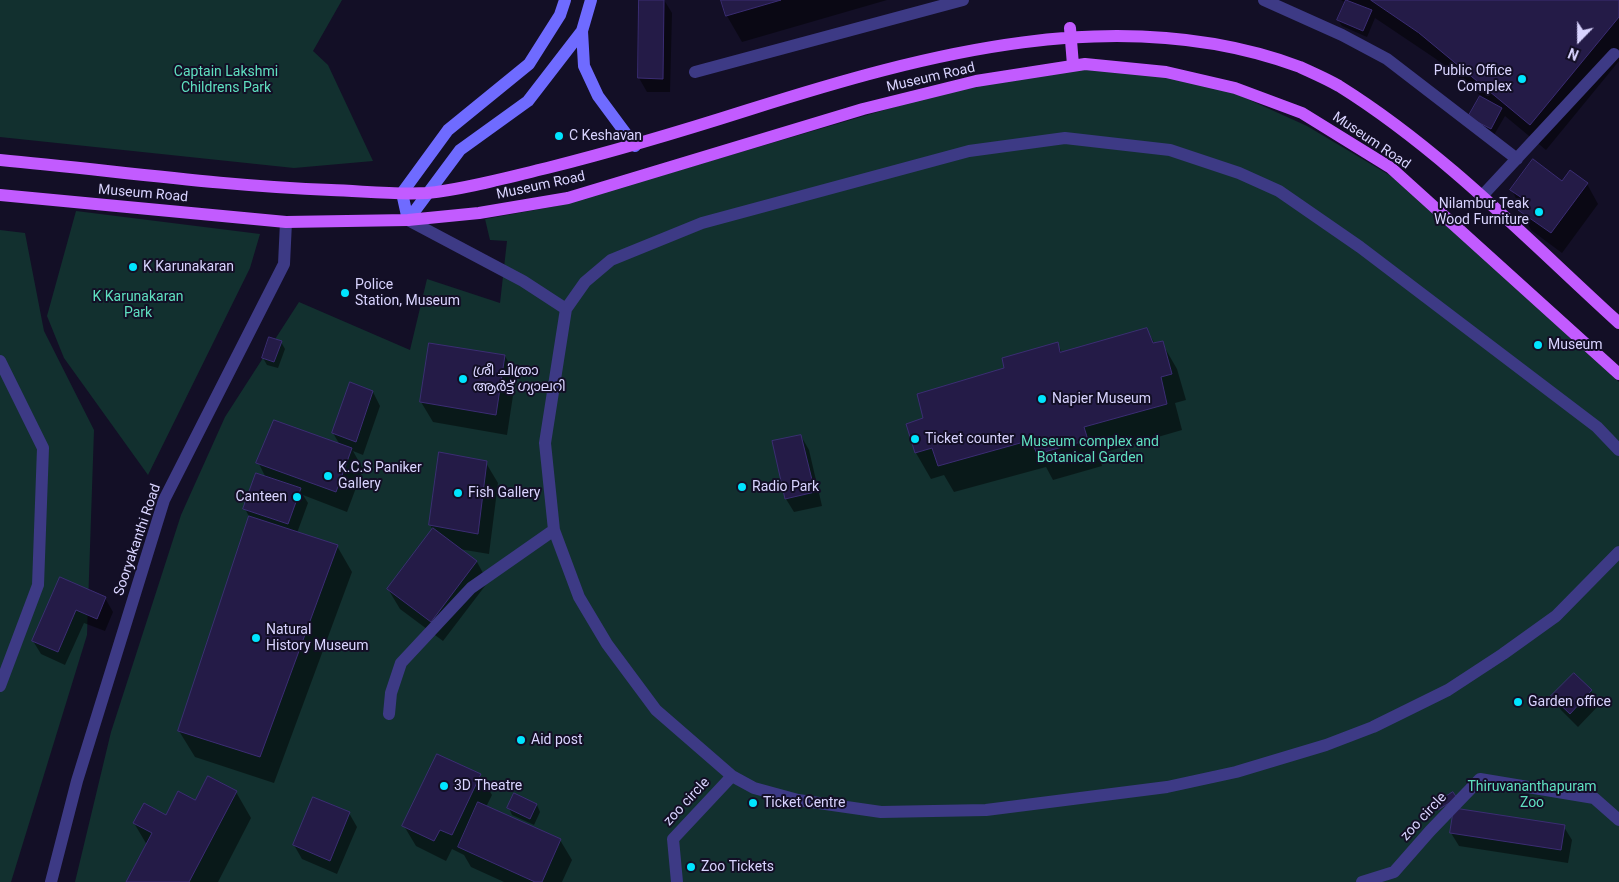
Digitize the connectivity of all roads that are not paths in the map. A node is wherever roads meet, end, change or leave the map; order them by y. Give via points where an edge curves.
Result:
1 (564, 0) edge
2 (592, 0) edge
3 (963, 0) edge
4 (1264, 0) edge
5 (1070, 28) junction
6 (582, 31) junction
7 (1614, 54) dead end
8 (1073, 66) junction
9 (695, 72) dead end
10 (635, 146) junction
11 (1517, 159) junction
12 (0, 160) edge
13 (402, 193) junction
14 (428, 193) junction
15 (0, 195) edge
16 (1482, 196) junction
17 (408, 220) junction
18 (286, 222) junction
19 (566, 310) junction
20 (1619, 323) edge
21 (0, 361) edge
22 (1619, 374) edge
23 (1619, 450) edge
24 (554, 530) junction
25 (1619, 552) edge
26 (0, 686) edge
27 (389, 714) dead end
28 (732, 776) junction
29 (1619, 820) edge
30 (50, 882) edge
31 (677, 882) edge
32 (1362, 882) edge

1 - 13 street via 560,15 528,64 448,130
2 - 6 street
3 - 9 street
4 - 11 street via 1387,59
5 - 8 main road
5 - 10 main road, Museum Road via 993,39 883,67
5 - 16 main road, Museum Road via 1135,27 1208,36 1269,52 1336,84 1403,130
6 - 10 street via 584,66 598,96
6 - 14 street via 528,101 460,150
7 - 11 street
8 - 17 main road, Museum Road via 976,81 863,109 568,198 479,213
8 - 22 main road, Museum Road via 1085,64 1166,72 1235,88 1302,113 1391,168
10 - 14 main road, Museum Road via 496,181
11 - 16 street
12 - 13 main road, Museum Road via 285,188
13 - 14 main road, Museum Road
13 - 17 street
14 - 17 street
15 - 18 main road, Museum Road
16 - 20 main road, Museum Road
17 - 18 main road, Museum Road
17 - 19 street via 523,281
18 - 30 street, Sooryakanthi Road via 284,264 164,500
19 - 23 street via 585,282 611,260 702,223 969,151 1066,138 1170,150 1239,173 1279,191 1360,247 1597,427
19 - 24 street via 546,443
21 - 26 street via 43,448 38,585
24 - 27 street via 470,588 401,662 391,693
24 - 28 street via 579,597 607,644 656,710
25 - 28 street via 1556,616 1448,690 1373,727 1236,772 1167,787 986,810 881,812 798,800 754,788
28 - 31 street, zoo circle via 673,839
29 - 32 street, zoo circle via 1594,798 1480,779 1394,872

